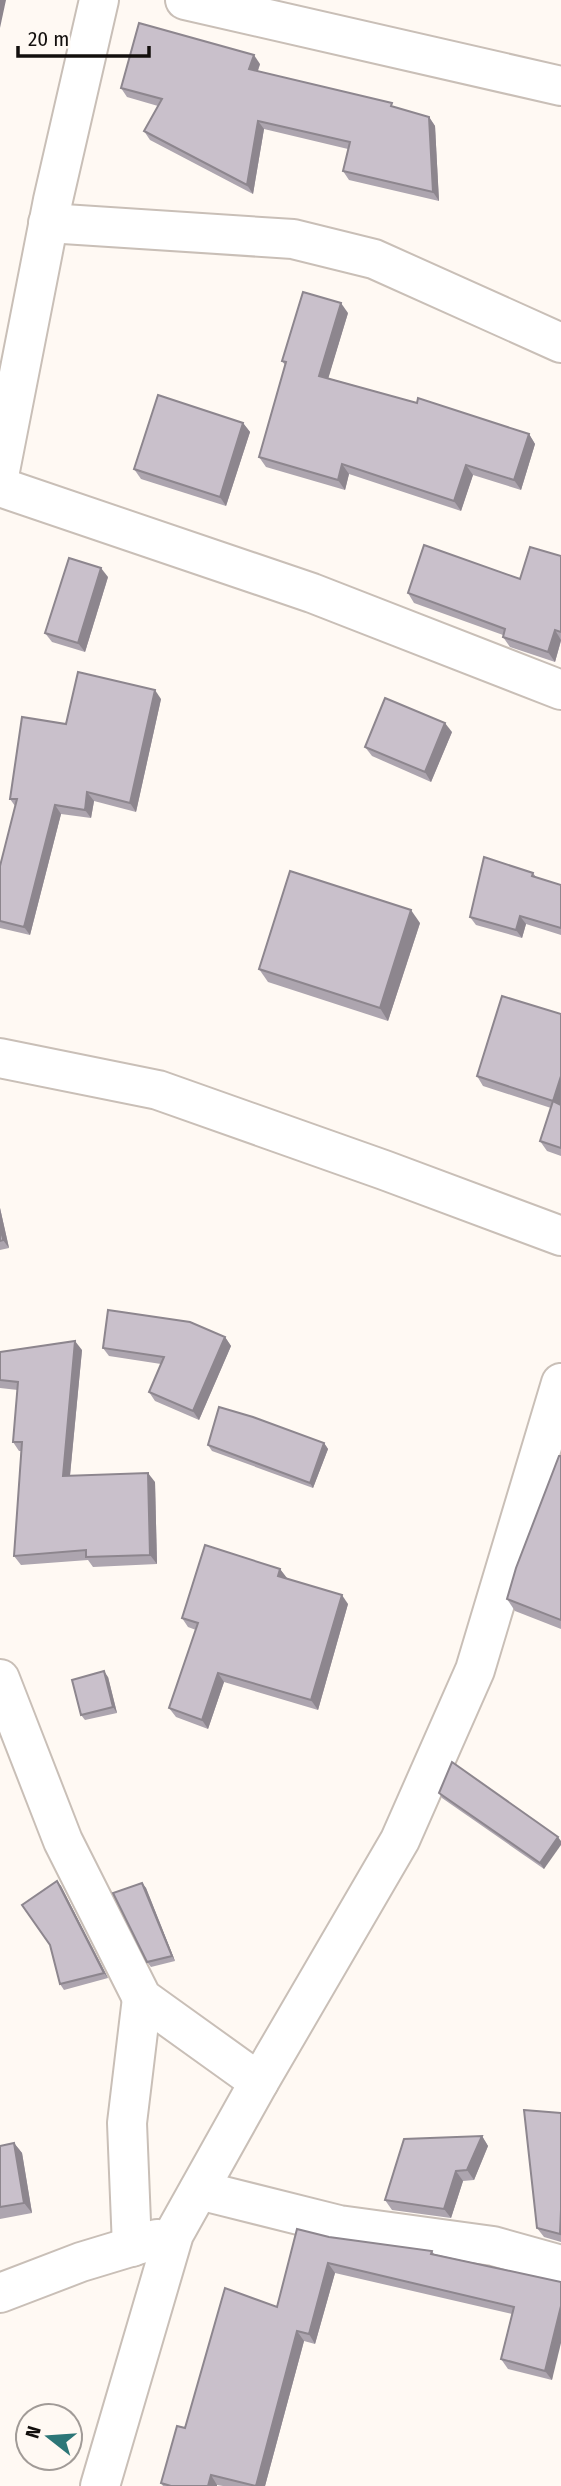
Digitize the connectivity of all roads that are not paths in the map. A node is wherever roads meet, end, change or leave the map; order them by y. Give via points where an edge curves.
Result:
1 (99, 0) edge
2 (185, 0) edge
3 (561, 86) edge
4 (48, 222) junction
5 (561, 343) edge
6 (0, 471) edge
7 (0, 487) edge
8 (561, 690) edge
9 (0, 1058) edge
10 (561, 1237) edge
11 (561, 1383) edge
12 (0, 1679) edge
13 (142, 1998) junction
14 (259, 2082) junction
15 (199, 2190) junction
16 (174, 2234) junction
17 (132, 2247) junction
18 (561, 2265) edge
19 (0, 2293) edge
20 (100, 2486) edge

1 - 4 street
2 - 3 street
4 - 5 street via 293,239 374,259
4 - 6 street
7 - 8 street via 312,593
9 - 10 street via 158,1090
11 - 14 street via 475,1670 400,1840
12 - 13 street via 63,1841
13 - 14 street
13 - 17 street via 127,2123
14 - 15 street
15 - 16 street
15 - 18 street via 339,2225 493,2246
16 - 17 street
16 - 20 street
17 - 19 street

